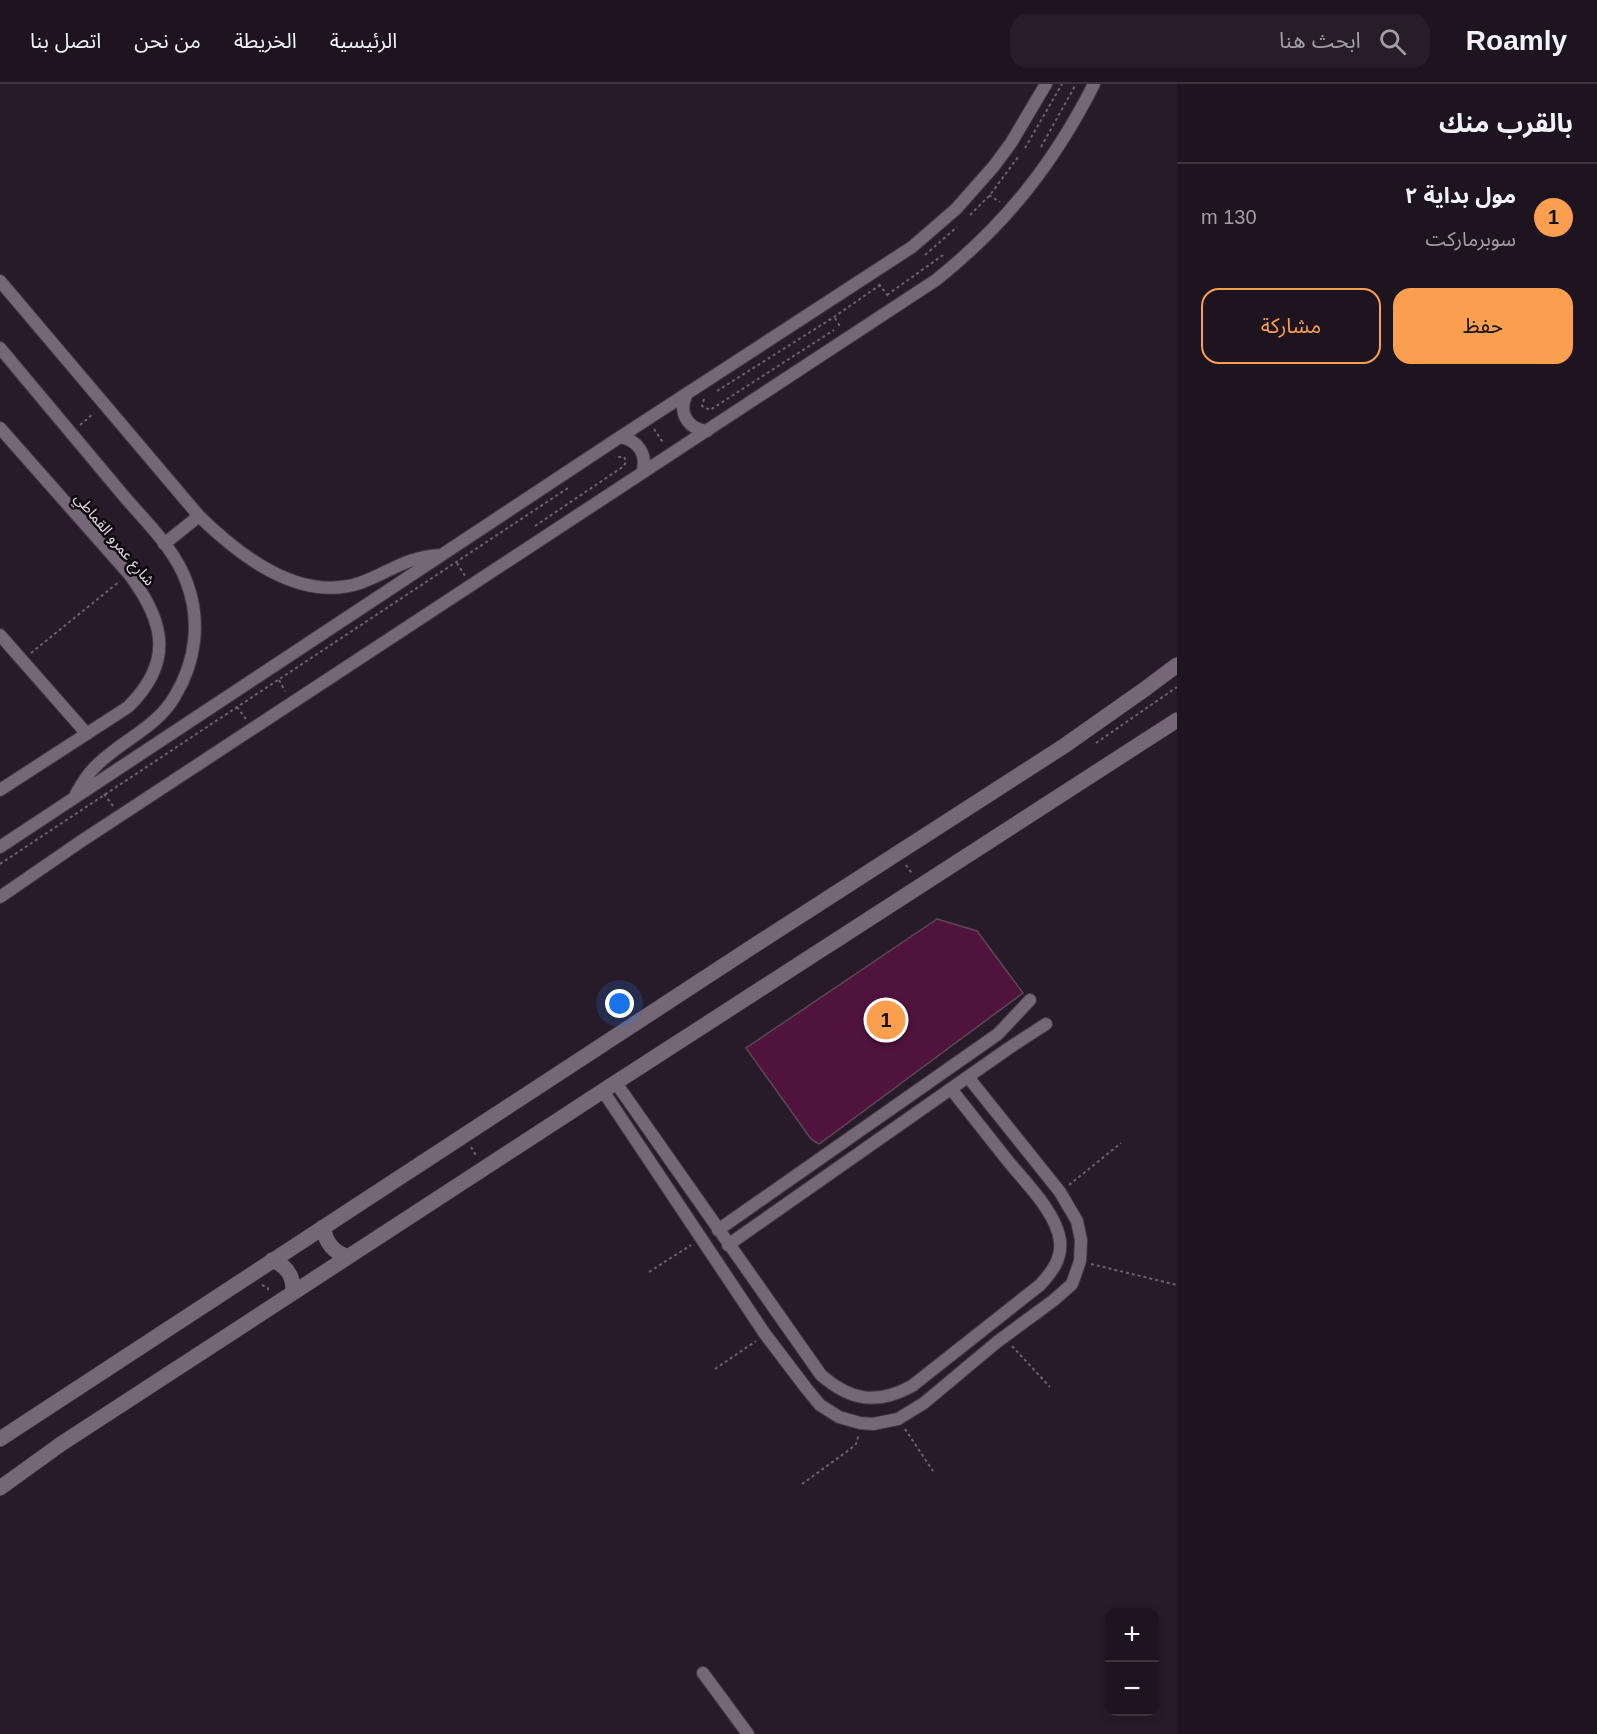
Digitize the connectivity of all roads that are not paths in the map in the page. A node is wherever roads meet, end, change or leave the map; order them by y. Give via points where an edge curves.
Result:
1 (1046, 84) edge
2 (1094, 84) edge
3 (0, 280) edge
4 (0, 348) edge
5 (686, 396) junction
6 (0, 428) edge
7 (707, 430) junction
8 (620, 437) junction
9 (642, 473) junction
10 (199, 516) junction
11 (164, 544) junction
12 (446, 553) junction
13 (0, 636) edge
14 (1177, 664) edge
15 (1177, 720) edge
16 (87, 734) junction
17 (0, 790) edge
18 (74, 798) junction
19 (0, 846) edge
20 (0, 897) edge
21 (1030, 1000) dead end
22 (1046, 1024) dead end
23 (984, 1044) junction
24 (994, 1059) junction
25 (968, 1077) junction
26 (609, 1087) junction
27 (951, 1089) junction
28 (661, 1148) junction
29 (648, 1158) junction
30 (323, 1227) junction
31 (718, 1230) junction
32 (728, 1245) junction
33 (348, 1257) junction
34 (272, 1260) junction
35 (293, 1293) junction
36 (985, 1326) junction
37 (1000, 1340) junction
38 (0, 1439) edge
39 (0, 1488) edge
40 (704, 1673) dead end
41 (748, 1734) edge

1 - 5 street via 1011,143 978,186 936,228
2 - 7 street via 1058,149 1012,210 960,261 897,308
3 - 10 street
4 - 11 street
5 - 7 street via 682,406 687,422
5 - 8 street
6 - 16 street, شارع عمرو القماطي via 129,574 153,612 159,653 154,674 128,707
7 - 9 street
8 - 9 street via 636,443 642,452
8 - 12 street
9 - 20 street
10 - 11 street
10 - 12 street via 226,542 254,561 317,587 356,584 408,560
11 - 18 street via 186,581 195,621 194,642 183,682 164,712 93,769
12 - 18 street
13 - 16 street
14 - 30 street via 1064,746
15 - 26 street
16 - 17 street, شارع عمرو القماطي
18 - 19 street
21 - 23 street via 998,1035
22 - 24 street
23 - 24 street
23 - 31 street
24 - 25 street
25 - 27 street
25 - 37 street via 1060,1192 1077,1221 1081,1240 1080,1261 1072,1284
26 - 28 street
26 - 29 street
26 - 33 street
27 - 32 street
27 - 36 street via 1042,1203 1057,1228 1060,1242 1060,1255 1040,1285
28 - 29 street
28 - 31 street
29 - 37 street via 765,1334 820,1405 839,1417 873,1424 898,1419 924,1403
30 - 33 street via 328,1244
30 - 34 street
31 - 32 street
32 - 36 street via 821,1375 833,1386 862,1398 888,1397 912,1386
33 - 35 street
34 - 35 street via 289,1272
34 - 38 street
35 - 39 street
36 - 37 street
40 - 41 street

